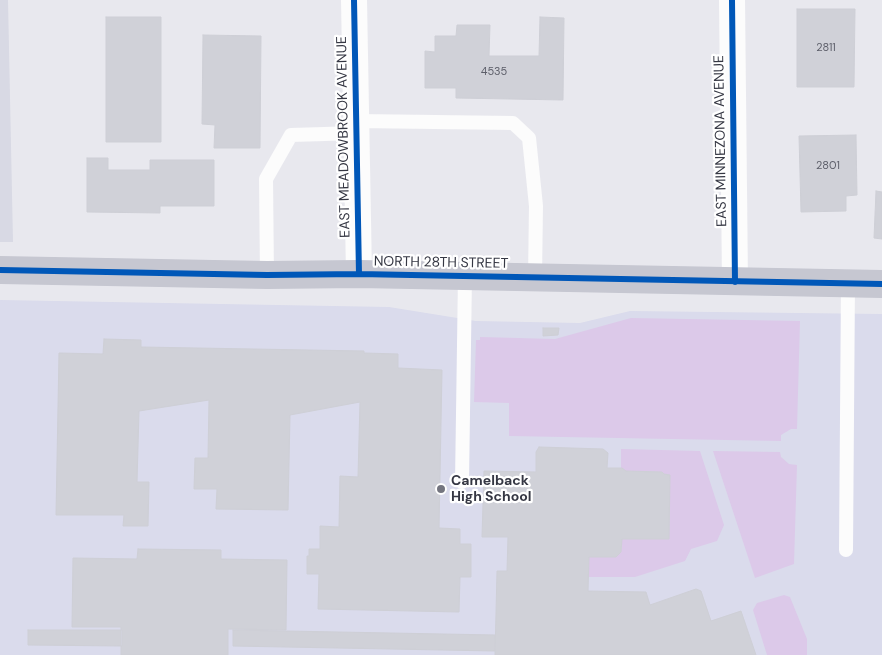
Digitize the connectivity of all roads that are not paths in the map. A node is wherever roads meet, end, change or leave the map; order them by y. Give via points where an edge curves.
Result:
1 (354, 0) edge
2 (732, 0) edge
3 (358, 127) junction
4 (0, 270) edge
5 (359, 274) junction
6 (267, 275) junction
7 (465, 276) junction
8 (535, 278) junction
9 (735, 282) junction
10 (848, 283) junction
11 (882, 284) edge
12 (462, 482) dead end
13 (846, 550) dead end

1 - 3 street, EAST MEADOWBROOK AVENUE
2 - 9 street, EAST MINNEZONA AVENUE
3 - 5 street, EAST MEADOWBROOK AVENUE
3 - 6 lane via 290,135 266,179
3 - 8 lane via 513,123 529,138 536,206
4 - 6 street, NORTH 28TH STREET
5 - 6 street, NORTH 28TH STREET
5 - 7 street, NORTH 28TH STREET
7 - 8 street, NORTH 28TH STREET
7 - 12 lane
8 - 9 street, NORTH 28TH STREET
9 - 10 street, NORTH 28TH STREET
10 - 11 street, NORTH 28TH STREET
10 - 13 lane

